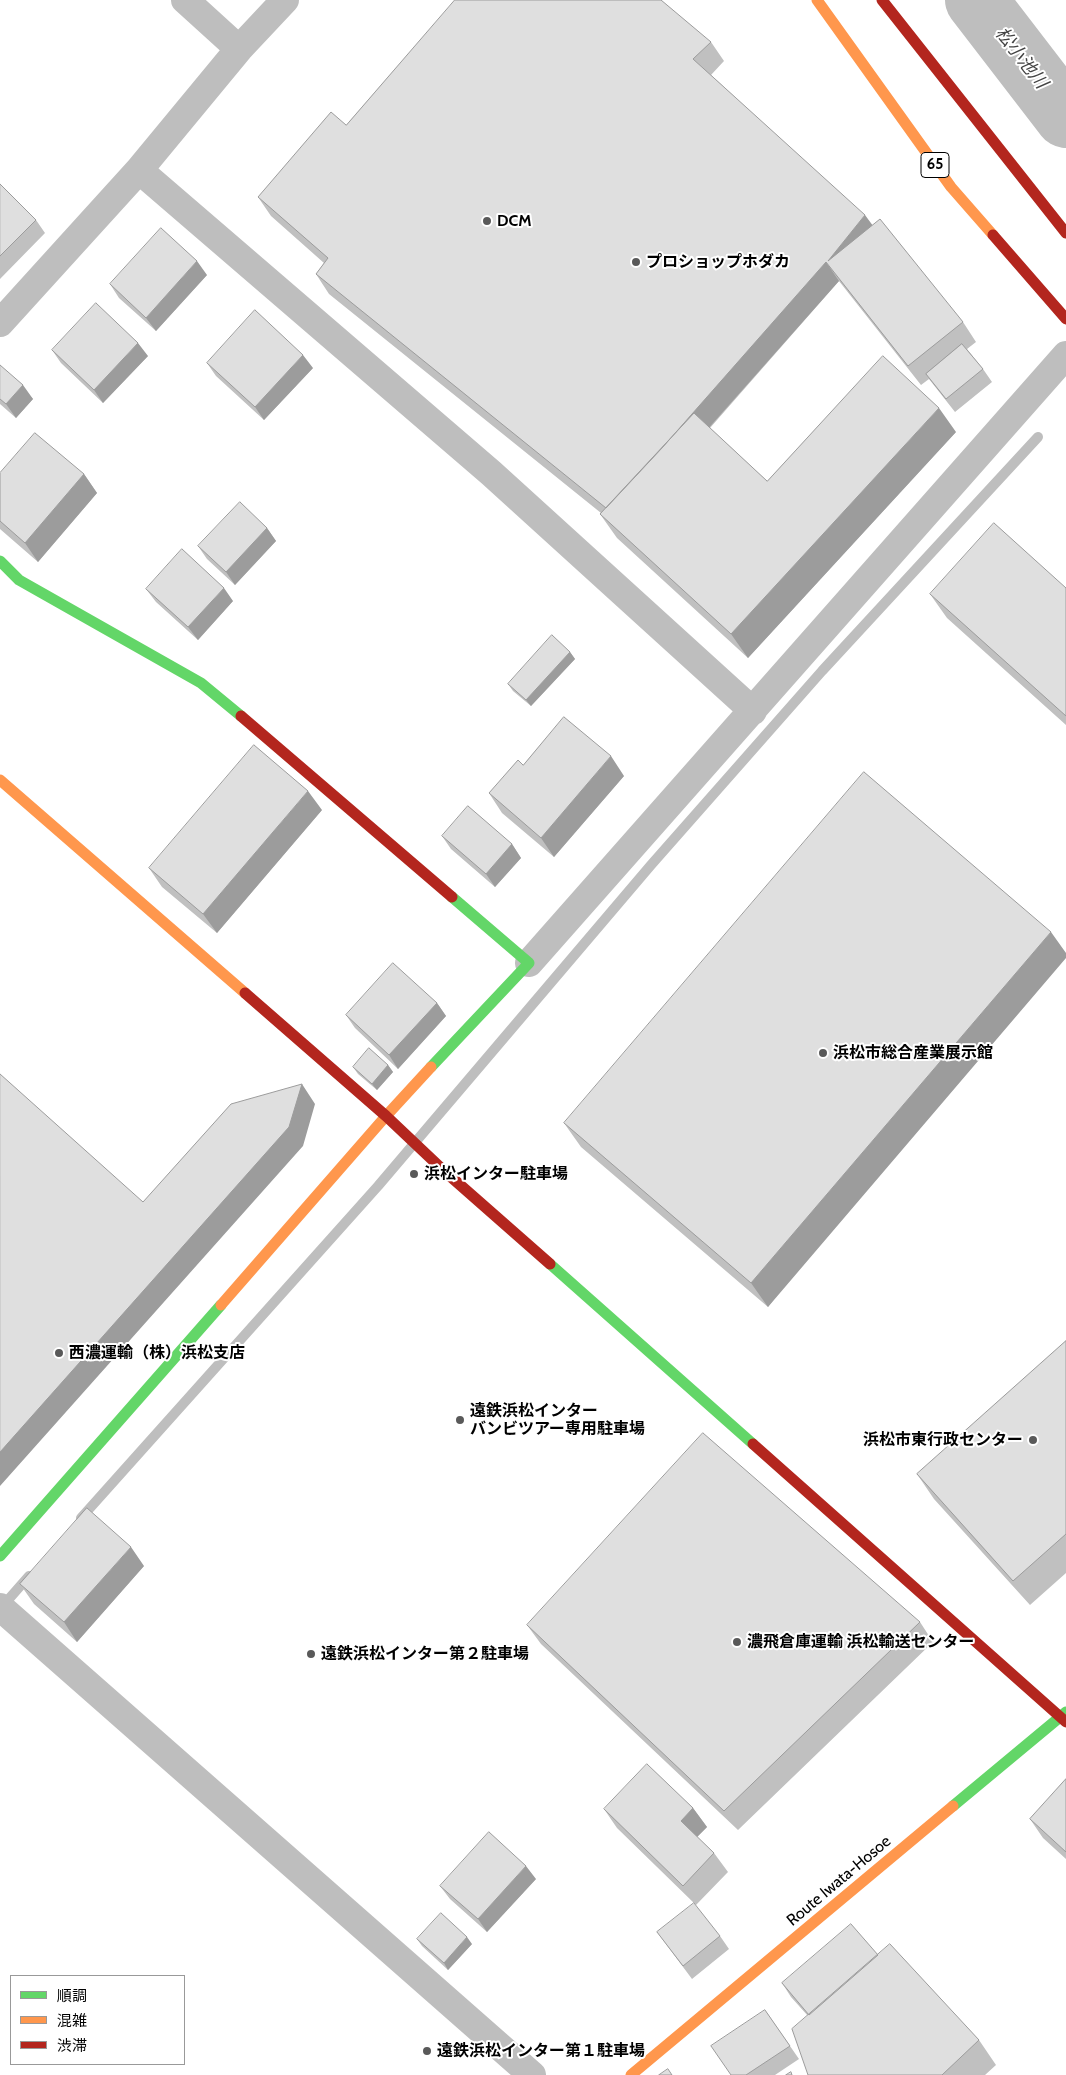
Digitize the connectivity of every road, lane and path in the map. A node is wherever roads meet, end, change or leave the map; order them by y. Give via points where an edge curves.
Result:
1 (185, 0) edge
2 (285, 0) edge
3 (817, 0) edge
4 (882, 0) edge
5 (239, 49) junction
6 (139, 170) junction
7 (1066, 233) edge
8 (1066, 320) edge
9 (0, 323) edge
10 (1066, 354) edge
11 (0, 561) edge
12 (753, 710) junction
13 (0, 780) edge
14 (529, 963) junction
15 (386, 1116) junction
16 (0, 1556) edge
17 (10, 1615) edge
18 (1064, 1717) edge
19 (532, 2075) edge
20 (631, 2075) edge

1 - 5 street
2 - 5 street
3 - 8 street, 65 via 951,187
4 - 7 street
5 - 6 street
6 - 9 street
6 - 12 street via 492,473
10 - 12 street
11 - 14 street via 19,580 201,683
12 - 14 street
13 - 15 street
14 - 15 street
15 - 16 street
15 - 18 street
17 - 19 street
18 - 20 street, Route Iwata-Hosoe

